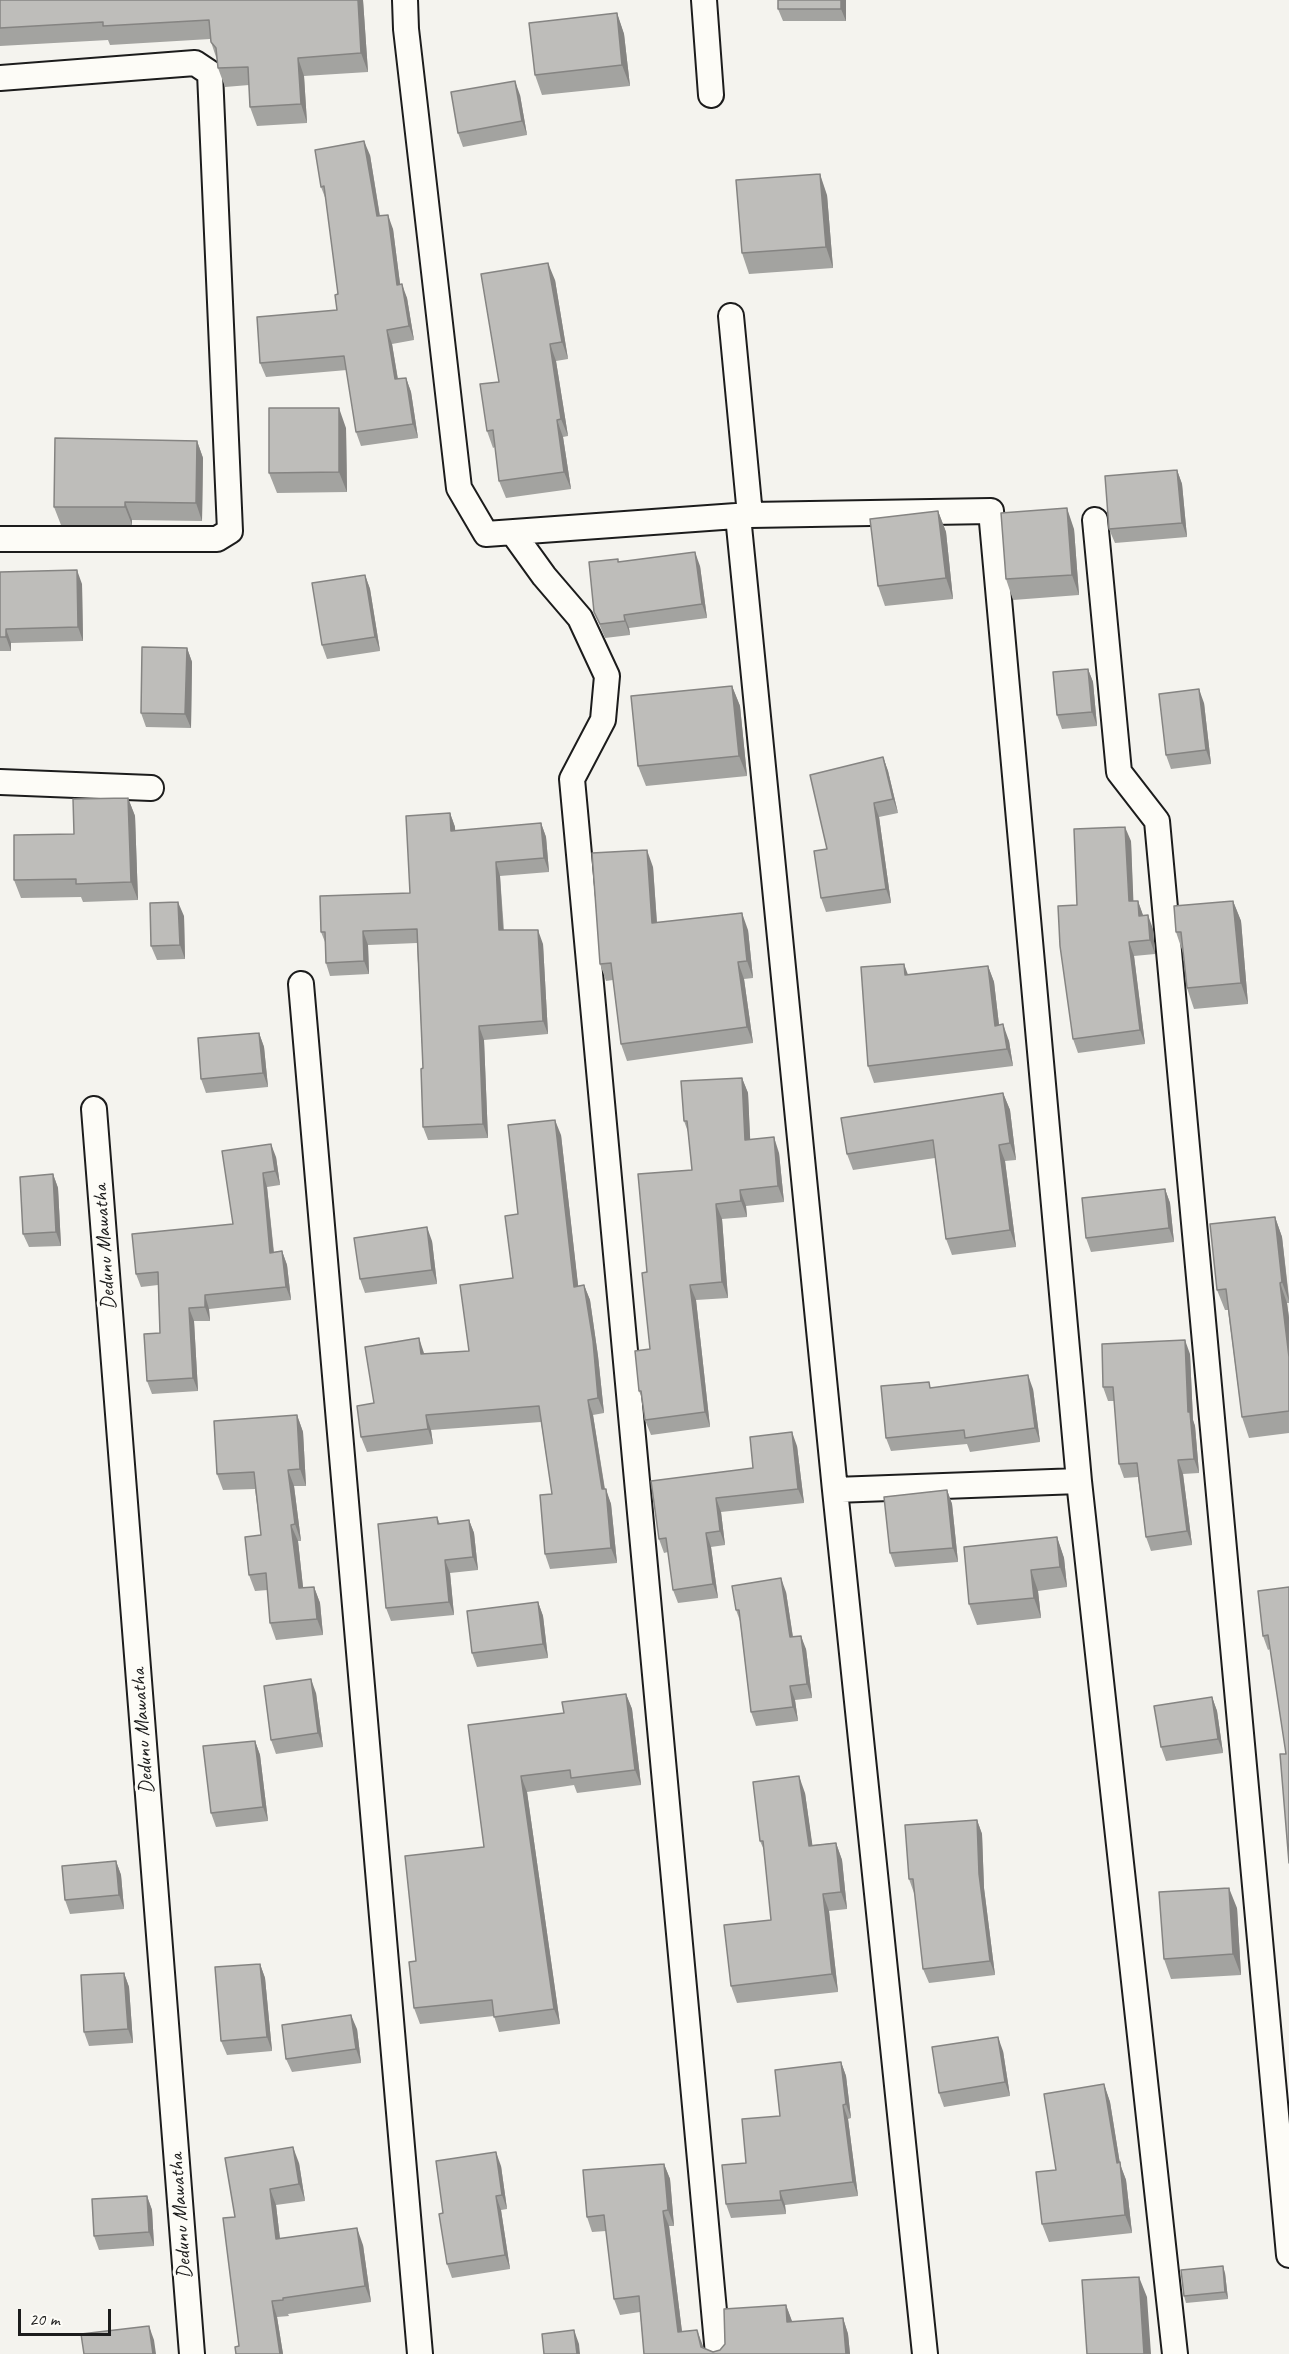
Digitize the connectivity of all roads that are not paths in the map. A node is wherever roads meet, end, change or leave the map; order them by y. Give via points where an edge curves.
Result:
1 (405, 0) edge
2 (704, 0) edge
3 (0, 78) edge
4 (711, 95) dead end
5 (732, 316) dead end
6 (744, 516) junction
7 (1095, 520) dead end
8 (513, 532) junction
9 (0, 539) edge
10 (0, 782) edge
11 (151, 788) dead end
12 (301, 984) dead end
13 (94, 1109) dead end
14 (1078, 1480) junction
15 (835, 1490) junction
16 (1289, 2255) edge
17 (192, 2354) edge
18 (420, 2354) edge
19 (718, 2354) edge
20 (925, 2354) edge
21 (1175, 2354) edge

1 - 8 street via 459,488 486,534
2 - 4 street
3 - 9 street via 195,63 210,73 230,531 216,539
5 - 6 street
6 - 8 street
6 - 14 street via 991,511
6 - 15 street
7 - 16 street via 1119,772 1157,821
8 - 19 street via 580,618 607,676 603,720 572,779
10 - 11 street
12 - 18 street
13 - 17 street, Dedunu Mawatha
14 - 15 street
14 - 21 street
15 - 20 street

